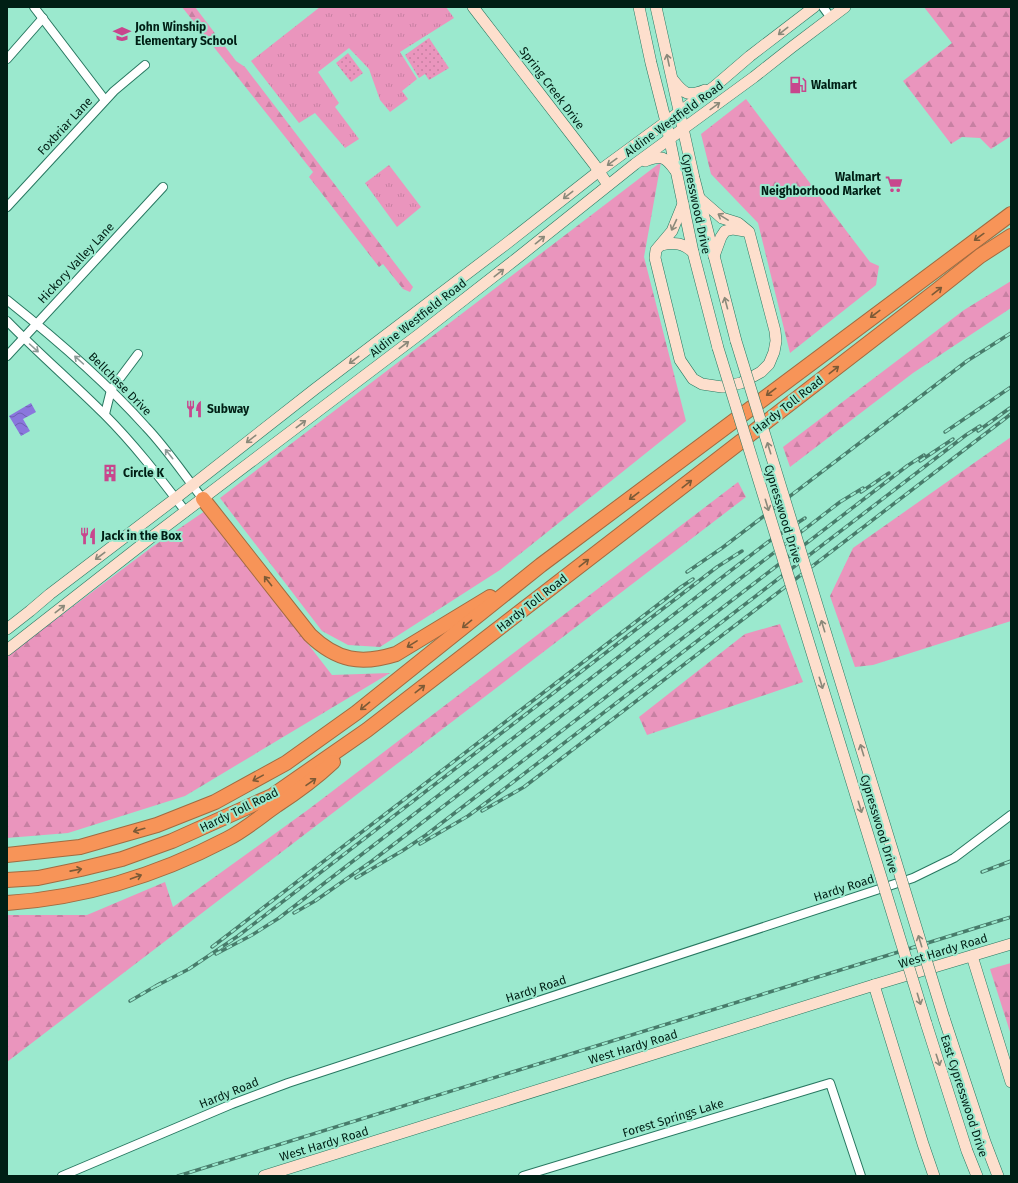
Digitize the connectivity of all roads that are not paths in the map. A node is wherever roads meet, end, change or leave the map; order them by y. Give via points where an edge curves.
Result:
1 (34, 7) edge
2 (473, 7) edge
3 (639, 7) edge
4 (656, 7) edge
5 (814, 7) edge
6 (823, 7) edge
7 (845, 7) edge
8 (43, 18) junction
9 (831, 18) junction
10 (7, 59) edge
11 (145, 65) dead end
12 (672, 79) junction
13 (715, 86) junction
14 (105, 100) junction
15 (679, 112) junction
16 (666, 122) junction
17 (684, 129) junction
18 (669, 139) junction
19 (635, 164) junction
20 (676, 170) junction
21 (599, 171) junction
22 (608, 185) junction
23 (163, 187) dead end
24 (699, 198) junction
25 (683, 204) junction
26 (7, 207) edge
27 (1011, 214) edge
28 (749, 232) junction
29 (1011, 236) edge
30 (506, 244) junction
31 (662, 244) junction
32 (693, 252) junction
33 (714, 256) junction
34 (516, 259) junction
35 (7, 300) edge
36 (410, 317) junction
37 (7, 321) edge
38 (37, 324) junction
39 (421, 333) junction
40 (24, 338) junction
41 (138, 354) dead end
42 (7, 356) edge
43 (315, 389) junction
44 (111, 390) junction
45 (326, 405) junction
46 (105, 414) junction
47 (192, 485) junction
48 (176, 498) junction
49 (203, 499) junction
50 (186, 512) junction
51 (541, 565) junction
52 (30, 611) junction
53 (40, 624) junction
54 (7, 629) edge
55 (7, 650) edge
56 (367, 730) junction
57 (1011, 815) edge
58 (7, 854) edge
59 (7, 880) edge
60 (7, 903) edge
61 (1011, 944) edge
62 (972, 956) junction
63 (874, 985) junction
64 (944, 1018) joint
65 (926, 1023) joint
66 (1011, 1082) edge
67 (985, 1142) junction
68 (861, 1175) edge
69 (62, 1176) edge
70 (264, 1176) edge
71 (523, 1176) edge
72 (851, 1176) edge
73 (934, 1176) edge
74 (977, 1176) edge
75 (998, 1176) edge
76 (1002, 1176) edge

1 - 8 street
2 - 21 main road, Spring Creek Drive
3 - 16 main road, Cypresswood Drive
12 -> 4 main road, Cypresswood Drive
5 -> 13 main road, Aldine Westfield Road
6 - 9 street
7 - 9 main road, Aldine Westfield Road
8 - 10 street
8 - 14 street
17 -> 9 main road, Aldine Westfield Road
11 - 14 street, Foxbriar Lane
12 - 13 main road via 685,93 695,94
12 - 15 main road, Cypresswood Drive
13 - 15 main road, Aldine Westfield Road
14 - 26 street, Foxbriar Lane
15 - 16 main road, Aldine Westfield Road
15 - 17 main road, Cypresswood Drive
16 - 18 main road, Cypresswood Drive
16 -> 21 main road, Aldine Westfield Road
17 - 18 main road, Aldine Westfield Road
17 - 24 main road, Cypresswood Drive
18 - 19 main road, Aldine Westfield Road
18 - 20 main road, Cypresswood Drive
19 - 20 main road via 657,156 668,161
19 - 22 main road, Aldine Westfield Road
20 - 25 main road, Cypresswood Drive
21 - 22 main road, Spring Creek Drive
21 -> 30 main road, Aldine Westfield Road
34 -> 22 main road, Aldine Westfield Road
23 - 38 street, Hickory Valley Lane
28 -> 24 main road via 738,224 722,218
24 - 33 main road, Cypresswood Drive
25 -> 31 main road via 672,231
25 - 32 main road, Cypresswood Drive
27 -> 51 highway, Hardy Toll Road
28 - 31 main road via 775,331 775,347 769,364 761,372 741,383 722,387 702,384 693,379 680,360 655,258 656,250
28 - 33 main road via 733,229 725,231
56 -> 29 highway, Hardy Toll Road via 980,256
30 - 34 main road
30 - 36 main road, Aldine Westfield Road
31 - 32 main road via 678,243
32 -> 65 main road, Cypresswood Drive, bridge via 718,348
64 -> 33 main road, Cypresswood Drive, bridge via 736,341
39 -> 34 main road, Aldine Westfield Road
35 - 38 street, Bellchase Drive
36 - 39 main road
36 -> 43 main road, Aldine Westfield Road
37 - 40 street
38 - 40 street, Hickory Valley Lane
44 -> 38 street, Bellchase Drive
45 -> 39 main road, Aldine Westfield Road
40 - 42 street, Hickory Valley Lane
40 -> 46 street
41 - 44 street
43 - 45 main road
43 -> 47 main road, Aldine Westfield Road
44 - 46 street
47 -> 44 street, Bellchase Drive via 147,428
49 -> 45 main road, Aldine Westfield Road
46 - 48 street via 146,459
47 - 48 main road, Aldine Westfield Road
47 - 49 street, Bellchase Drive
48 - 50 street
48 -> 52 main road, Aldine Westfield Road
49 - 50 main road, Aldine Westfield Road
51 -> 49 highway via 396,654 370,660 349,658 329,650 310,635
53 -> 50 main road, Aldine Westfield Road
51 -> 58 highway, Hardy Toll Road via 356,714 286,763 215,802 156,825 80,847
52 - 53 main road
52 - 54 main road, Aldine Westfield Road
53 - 55 main road, Aldine Westfield Road
59 -> 56 highway, Hardy Toll Road via 38,878 82,869 122,859 172,841 272,796
60 -> 56 highway via 62,897 99,889 194,855 228,838 316,778
57 - 69 street, Hardy Road via 954,858 912,878 288,1083
61 - 62 main road, West Hardy Road
62 - 63 main road, West Hardy Road
62 - 66 main road
63 - 70 main road, West Hardy Road
63 - 73 main road
64 - 67 main road, East Cypresswood Drive
65 -> 74 main road, East Cypresswood Drive
67 - 75 main road, East Cypresswood Drive
67 - 76 main road
68 - 71 street, Forest Springs Lake via 830,1083
68 - 72 street

